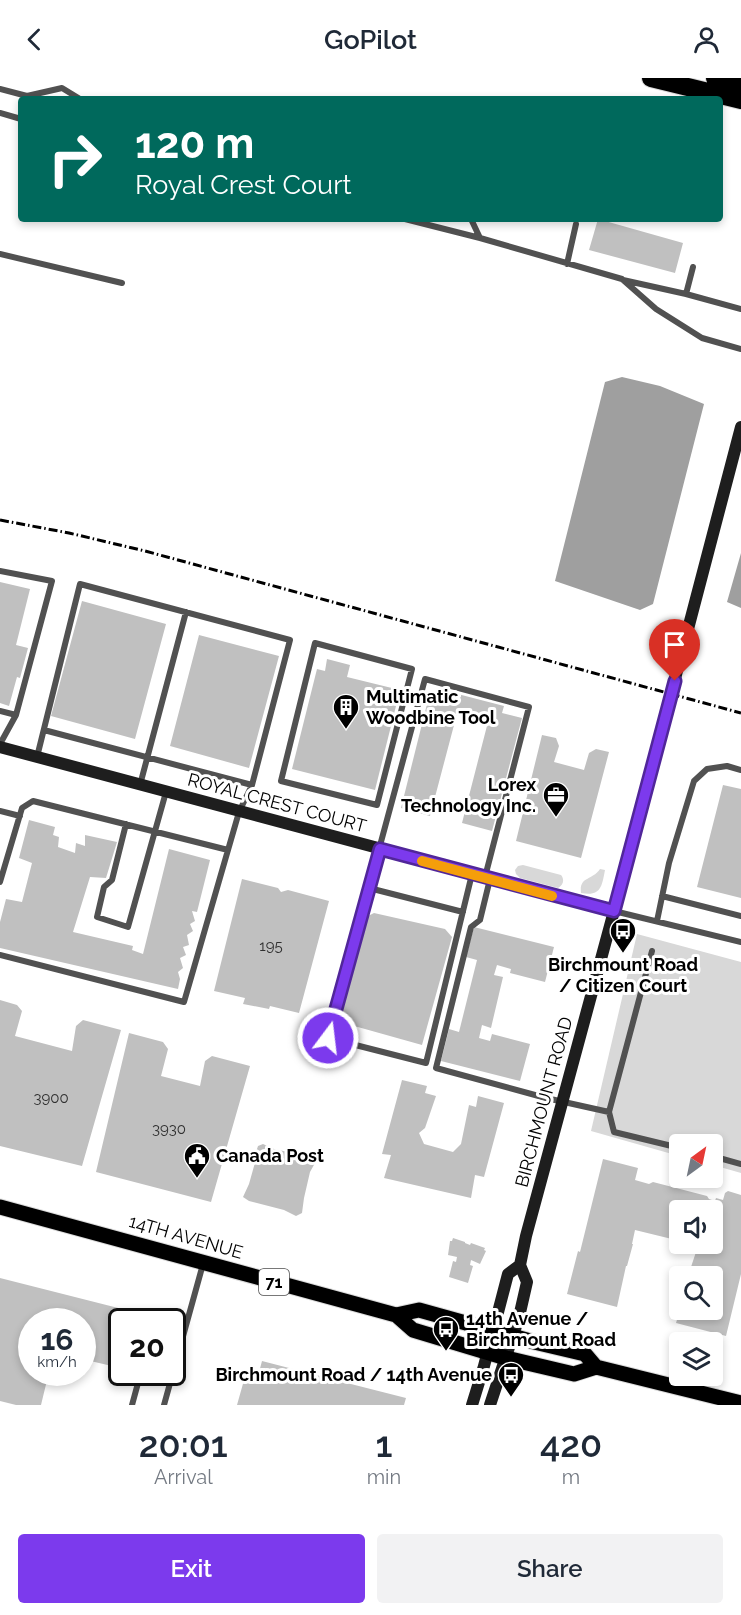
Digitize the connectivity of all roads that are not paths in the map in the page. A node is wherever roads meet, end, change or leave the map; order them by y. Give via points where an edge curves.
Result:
1 (651, 78) edge
2 (715, 78) edge
3 (741, 86) edge
4 (0, 89) edge
5 (27, 96) edge
6 (27, 96) edge
7 (75, 96) edge
8 (741, 100) edge
9 (0, 113) edge
10 (18, 117) edge
11 (417, 222) edge
12 (472, 222) edge
13 (576, 224) dead end
14 (480, 238) junction
15 (0, 254) edge
16 (567, 264) junction
17 (693, 267) dead end
18 (622, 279) junction
19 (122, 283) dead end
20 (686, 294) junction
21 (741, 309) edge
22 (741, 349) edge
23 (741, 427) edge
24 (0, 571) edge
25 (186, 612) junction
26 (0, 711) edge
27 (15, 715) junction
28 (398, 721) junction
29 (413, 725) junction
30 (44, 730) junction
31 (0, 746) edge
32 (37, 757) junction
33 (147, 758) junction
34 (741, 770) edge
35 (252, 784) junction
36 (140, 785) junction
37 (166, 792) junction
38 (0, 811) edge
39 (239, 812) junction
40 (20, 816) junction
41 (126, 824) junction
42 (155, 831) junction
43 (380, 849) junction
44 (228, 850) junction
45 (472, 874) junction
46 (488, 878) junction
47 (0, 882) edge
48 (369, 888) junction
49 (662, 896) junction
50 (614, 911) junction
51 (463, 912) junction
52 (741, 916) edge
53 (657, 921) junction
54 (741, 942) edge
55 (652, 951) dead end
56 (0, 955) edge
57 (563, 1101) junction
58 (609, 1112) junction
59 (669, 1145) edge
60 (723, 1159) edge
61 (741, 1164) edge
62 (0, 1207) edge
63 (204, 1262) junction
64 (520, 1265) junction
65 (396, 1315) junction
66 (188, 1318) joint
67 (493, 1331) junction
68 (513, 1336) junction
69 (488, 1352) junction
70 (506, 1358) junction
71 (596, 1366) junction
72 (137, 1386) edge
73 (741, 1403) edge
74 (132, 1405) edge
75 (164, 1405) edge
76 (472, 1405) edge
77 (490, 1405) edge

1 - 8 highway
2 - 3 highway
4 - 5 lane
6 - 7 lane via 62,88
9 - 10 lane
11 - 14 lane
12 - 14 lane
13 - 16 lane
14 - 16 lane
15 - 19 lane
16 - 18 lane
17 - 20 lane
18 - 20 lane
18 - 22 lane via 656,309 702,338
20 - 21 lane
23 - 50 main road, BIRCHMOUNT ROAD
24 - 27 lane via 52,581
25 - 30 lane via 80,584
25 - 33 lane
25 - 35 lane via 291,640
26 - 27 lane
27 - 31 lane
28 - 28 lane via 377,805 281,781 315,643 412,669
28 - 29 lane
29 - 43 lane
29 - 46 lane via 425,679 529,707
30 - 32 lane
30 - 33 lane
31 - 32 main road, ROYAL CREST COURT
32 - 36 main road, ROYAL CREST COURT
33 - 35 lane
33 - 36 lane
34 - 49 lane via 728,766 707,769 694,781
35 - 39 lane
36 - 37 main road, ROYAL CREST COURT
37 - 39 main road, ROYAL CREST COURT
37 - 42 lane
38 - 40 lane
39 - 43 main road, ROYAL CREST COURT
39 - 44 lane
40 - 41 lane via 22,808 33,801
40 - 47 lane
41 - 42 lane
41 - 42 lane via 112,880 104,887 97,917 128,927
42 - 44 lane
43 - 45 main road, ROYAL CREST COURT
43 - 48 lane
44 - 56 lane via 184,1002
45 - 46 main road, ROYAL CREST COURT
45 - 51 lane
46 - 50 main road, ROYAL CREST COURT
46 - 57 lane via 480,920 471,927 436,1068
48 - 51 lane
48 - 51 lane via 328,1038 426,1063
49 - 52 lane
49 - 53 lane
50 - 53 lane
50 - 57 main road, BIRCHMOUNT ROAD
53 - 54 lane
55 - 58 lane
57 - 58 lane
57 - 64 main road, BIRCHMOUNT ROAD
58 - 59 lane via 614,1132
60 - 61 lane
62 - 63 main road, 14TH AVENUE / 71
63 - 65 main road, 14TH AVENUE / 71
63 - 66 lane
64 - 67 main road, BIRCHMOUNT ROAD via 508,1274
64 - 68 main road, BIRCHMOUNT ROAD via 527,1282
65 - 67 main road, 14TH AVENUE / 71 via 419,1310
65 - 69 main road, 14TH AVENUE / 71 via 413,1330
66 - 75 lane
67 - 68 main road, 14TH AVENUE / 71
67 - 69 main road, BIRCHMOUNT ROAD
68 - 70 main road, BIRCHMOUNT ROAD
68 - 71 main road, 14TH AVENUE / 71 via 585,1354
69 - 70 main road, 14TH AVENUE / 71
69 - 76 main road, BIRCHMOUNT ROAD
70 - 71 main road, 14TH AVENUE / 71 via 574,1374
70 - 77 main road, BIRCHMOUNT ROAD
71 - 73 main road, 14TH AVENUE / 71
72 - 74 lane

